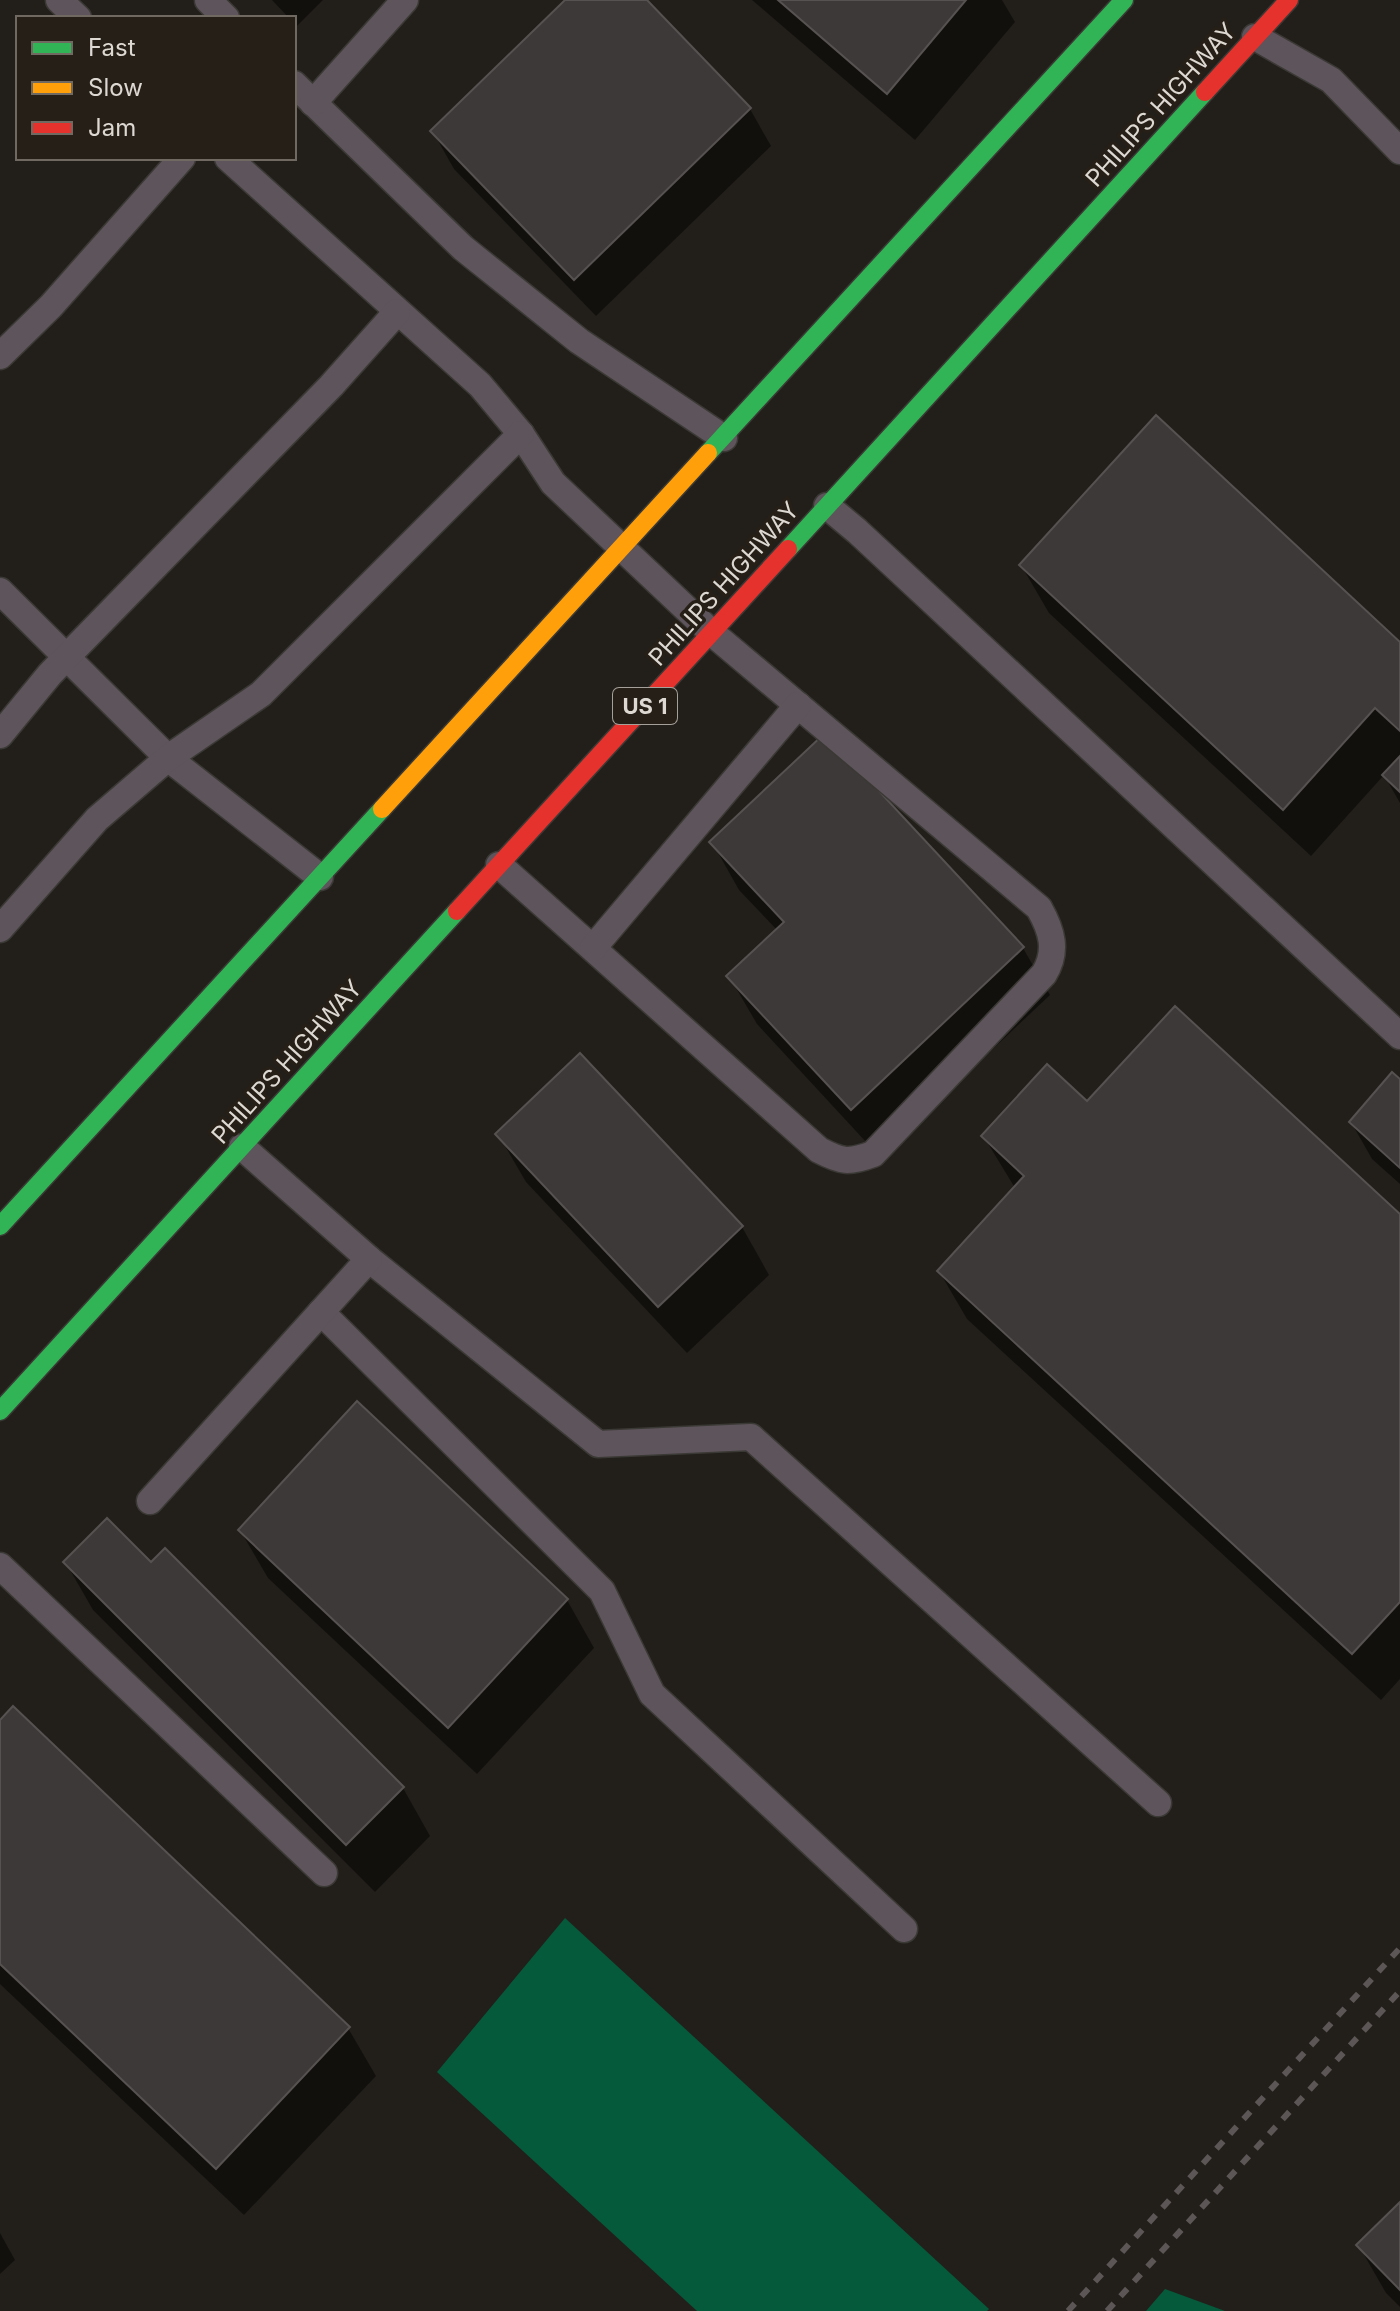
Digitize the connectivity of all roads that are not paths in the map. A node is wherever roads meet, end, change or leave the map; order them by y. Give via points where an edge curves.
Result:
1 (59, 0) edge
2 (208, 0) edge
3 (405, 0) edge
4 (1124, 0) edge
5 (1289, 0) edge
6 (76, 16) edge
7 (224, 16) edge
8 (1255, 37) junction
9 (296, 86) edge
10 (313, 103) junction
11 (1400, 151) edge
12 (180, 160) edge
13 (230, 160) edge
14 (397, 312) junction
15 (0, 356) edge
16 (521, 434) junction
17 (724, 438) junction
18 (827, 506) junction
19 (623, 548) junction
20 (0, 591) edge
21 (712, 633) junction
22 (68, 659) junction
23 (798, 705) junction
24 (0, 735) edge
25 (168, 758) junction
26 (499, 865) junction
27 (320, 877) junction
28 (0, 929) edge
29 (593, 948) junction
30 (1400, 1036) edge
31 (242, 1147) junction
32 (0, 1226) edge
33 (369, 1259) junction
34 (321, 1312) junction
35 (0, 1411) edge
36 (150, 1501) dead end
37 (0, 1566) edge
38 (1158, 1803) dead end
39 (324, 1873) dead end
40 (904, 1929) dead end

1 - 6 lane
2 - 7 lane
3 - 10 lane
4 - 17 main road
5 - 8 main road, PHILIPS HIGHWAY / US 1
8 - 11 lane via 1331,80
8 - 18 main road, PHILIPS HIGHWAY / US 1
9 - 10 lane
10 - 17 lane via 463,248 579,341
12 - 15 lane
13 - 14 lane
14 - 16 lane via 480,385
14 - 22 lane
16 - 19 lane via 553,483
16 - 25 lane via 261,694
17 - 19 main road
18 - 21 main road, PHILIPS HIGHWAY / US 1
18 - 30 lane
19 - 21 lane
19 - 27 main road
20 - 22 lane
21 - 23 lane
21 - 26 main road, PHILIPS HIGHWAY / US 1
22 - 24 lane
22 - 25 lane
23 - 29 lane
23 - 29 lane via 1039,908 1053,941 1052,960 1044,974 873,1154 854,1161 819,1150
25 - 27 lane
25 - 28 lane via 97,819
26 - 29 lane
26 - 31 main road, PHILIPS HIGHWAY / US 1
27 - 32 main road
31 - 33 lane
31 - 35 main road, PHILIPS HIGHWAY / US 1
33 - 34 lane
33 - 38 lane via 598,1444 751,1437
34 - 36 lane
34 - 40 lane via 602,1591 652,1694
37 - 39 lane

